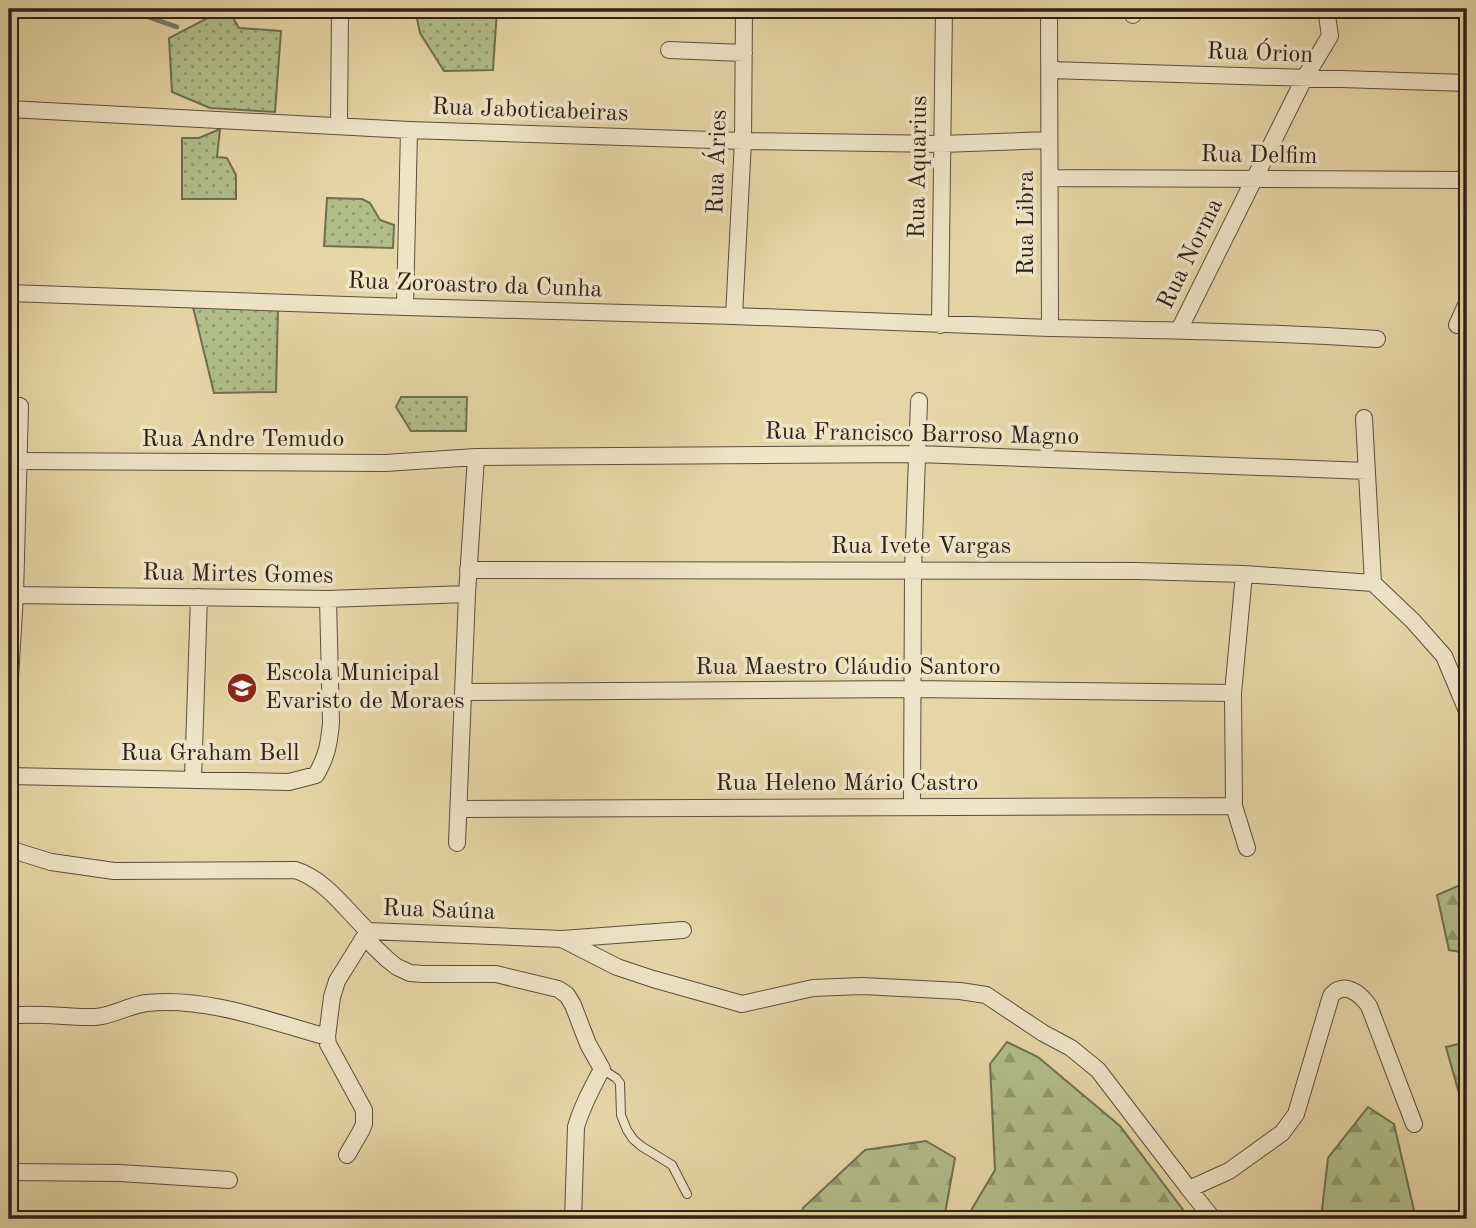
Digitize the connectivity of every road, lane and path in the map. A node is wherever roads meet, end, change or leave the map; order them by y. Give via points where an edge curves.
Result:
1 (340, 9) edge
2 (744, 9) edge
3 (944, 9) edge
4 (1049, 9) edge
5 (1326, 9) edge
6 (669, 50) dead end
7 (744, 52) junction
8 (1050, 70) junction
9 (1304, 79) junction
10 (1467, 83) edge
11 (9, 108) edge
12 (339, 126) junction
13 (409, 130) junction
14 (1049, 140) junction
15 (743, 141) junction
16 (942, 144) junction
17 (1050, 178) junction
18 (1254, 178) junction
19 (1467, 180) edge
20 (9, 293) edge
21 (1467, 303) edge
22 (405, 307) junction
23 (734, 316) junction
24 (940, 325) junction
25 (1457, 325) dead end
26 (1050, 328) junction
27 (1179, 330) junction
28 (1377, 339) dead end
29 (919, 401) dead end
30 (20, 406) dead end
31 (1364, 418) dead end
32 (918, 454) junction
33 (476, 457) junction
34 (14, 462) edge
35 (1367, 471) junction
36 (913, 569) junction
37 (468, 570) junction
38 (1244, 574) junction
39 (1373, 583) junction
40 (467, 594) junction
41 (12, 595) edge
42 (199, 597) junction
43 (328, 599) junction
44 (912, 689) junction
45 (463, 692) junction
46 (1233, 692) junction
47 (9, 694) edge
48 (1467, 711) edge
49 (9, 776) edge
50 (193, 779) junction
51 (912, 806) junction
52 (1234, 806) junction
53 (460, 808) junction
54 (457, 843) dead end
55 (1247, 848) dead end
56 (9, 849) edge
57 (683, 930) dead end
58 (366, 934) junction
59 (562, 939) junction
60 (9, 1016) edge
61 (327, 1037) junction
62 (602, 1069) junction
63 (1414, 1124) dead end
64 (347, 1155) dead end
65 (9, 1172) edge
66 (229, 1180) dead end
67 (1189, 1189) junction
68 (687, 1194) dead end
69 (573, 1219) edge
70 (1213, 1219) edge

1 - 12 street
2 - 7 street, Rua Áries
3 - 16 street, Rua Aquarius
4 - 8 street, Rua Libra
5 - 9 street, Rua Norma via 1330,36
6 - 7 street
7 - 15 street, Rua Áries
8 - 9 street, Rua Órion
8 - 14 street, Rua Libra
9 - 10 street, Rua Órion
9 - 18 street, Rua Norma
11 - 12 street, Rua Jaboticabeiras
12 - 13 street, Rua Jaboticabeiras
13 - 15 street, Rua Jaboticabeiras
13 - 22 street
14 - 16 street, Rua Jaboticabeiras
14 - 17 street, Rua Libra
15 - 16 street, Rua Jaboticabeiras
15 - 23 street, Rua Áries
16 - 24 street, Rua Aquarius
17 - 18 street, Rua Delfim
17 - 26 street, Rua Libra
18 - 19 street, Rua Delfim
18 - 27 street, Rua Norma
20 - 22 street, Rua Zoroastro da Cunha
21 - 25 street
22 - 23 street, Rua Zoroastro da Cunha
23 - 24 street, Rua Zoroastro da Cunha
24 - 26 street
26 - 27 street
27 - 28 street
29 - 32 street
30 - 34 street
31 - 35 street
32 - 33 street, Rua Francisco Barroso Magno
32 - 35 street, Rua Francisco Barroso Magno
32 - 36 street
33 - 34 street, Rua Andre Temudo via 385,463
33 - 37 street
34 - 41 street
35 - 39 street
36 - 37 street, Rua Ivete Vargas
36 - 38 street, Rua Ivete Vargas
36 - 44 street
37 - 40 street
38 - 39 street, Rua Ivete Vargas
38 - 46 street
39 - 48 street via 1444,656
40 - 43 street, Rua Mirtes Gomes
40 - 45 street
41 - 42 street, Rua Mirtes Gomes
41 - 47 street
42 - 43 street, Rua Mirtes Gomes
42 - 50 street
43 - 50 street, Rua Graham Bell via 330,731 328,752 316,775 289,782
44 - 45 street, Rua Maestro Cláudio Santoro
44 - 46 street, Rua Maestro Cláudio Santoro
44 - 51 street
45 - 53 street
46 - 52 street
49 - 50 street, Rua Graham Bell
51 - 52 street, Rua Heleno Mário Castro
51 - 53 street, Rua Heleno Mário Castro
52 - 55 street
53 - 54 street
56 - 58 street, Rua Saúna via 51,862 114,871 295,870 317,880
57 - 59 street, Rua Saúna
58 - 59 street, Rua Saúna
58 - 61 street via 337,981
58 - 62 street via 388,960 410,972 495,974 558,989 573,1005
59 - 67 street via 617,967 742,1004 813,988 862,986 986,995 1098,1070
60 - 61 street via 96,1017 146,1003 187,1003
61 - 64 street via 364,1110 364,1124
62 - 68 lane via 620,1083 621,1115 633,1139 672,1165
62 - 69 street via 576,1128
63 - 67 street via 1369,1006 1354,990 1336,990 1290,1125 1229,1171
65 - 66 street via 108,1172
67 - 70 street

